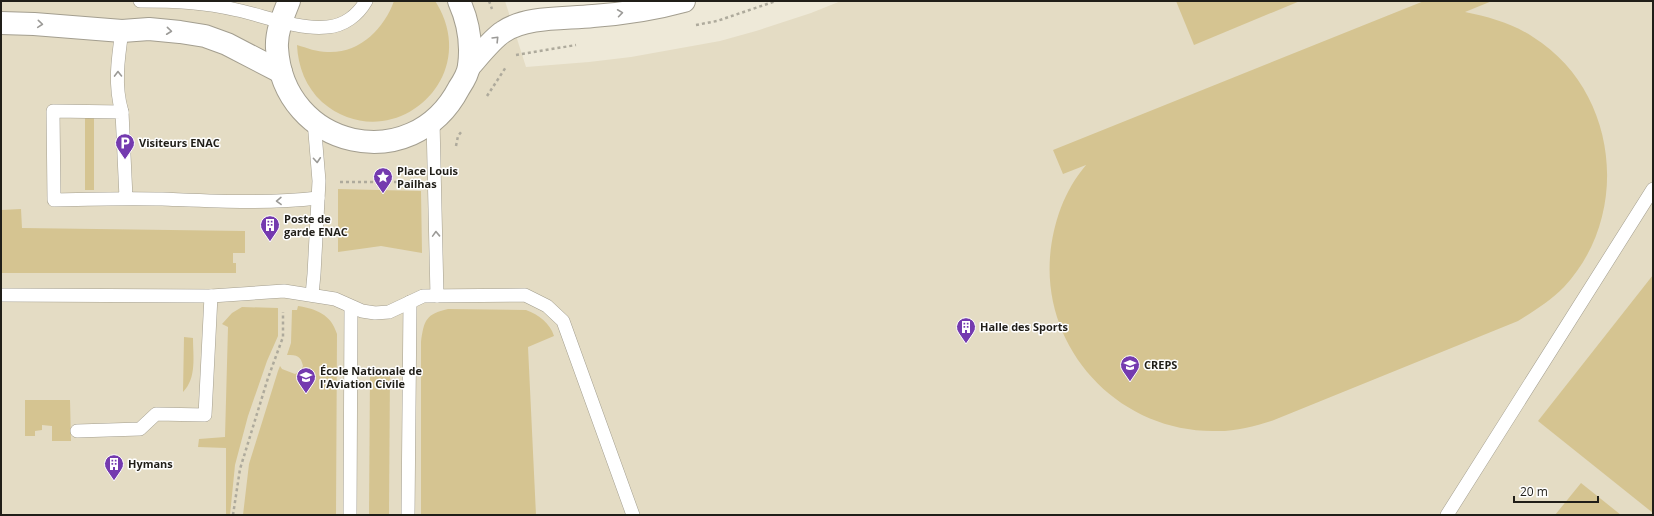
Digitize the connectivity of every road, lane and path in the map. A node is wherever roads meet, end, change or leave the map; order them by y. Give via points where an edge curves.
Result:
1 (140, 1) edge
2 (289, 1) edge
3 (366, 1) edge
4 (459, 1) edge
5 (684, 1) edge
6 (281, 21) junction
7 (1, 23) edge
8 (122, 31) junction
9 (516, 56) dead end
10 (512, 60) dead end
11 (508, 64) dead end
12 (469, 67) junction
13 (281, 72) junction
14 (485, 99) dead end
15 (122, 112) junction
16 (314, 121) junction
17 (433, 121) junction
18 (462, 130) dead end
19 (456, 150) dead end
20 (337, 182) dead end
21 (420, 182) dead end
22 (1653, 189) edge
23 (126, 198) junction
24 (318, 198) junction
25 (284, 291) junction
26 (1, 295) edge
27 (312, 295) junction
28 (212, 296) junction
29 (437, 296) junction
30 (410, 302) junction
31 (351, 307) junction
32 (77, 431) dead end
33 (233, 515) edge
34 (350, 515) edge
35 (408, 515) edge
36 (633, 515) edge
37 (1447, 515) edge

1 - 6 lane via 186,1
2 - 6 street
3 - 6 lane via 346,22 328,27
4 - 12 street via 468,26
12 -> 5 street via 502,32 532,21 601,16
6 - 13 street via 277,47
7 -> 8 street
8 -> 13 street via 150,29 205,36
15 -> 8 lane via 119,101 118,61
9 - 10 path
11 - 14 path
12 - 17 street via 452,102
13 - 16 street via 290,95
15 - 23 lane
15 - 23 lane via 53,111 54,200
16 - 17 street via 328,131 354,140 382,142 409,136
16 -> 24 lane
29 -> 17 lane
18 - 19 path via 458,136
20 - 21 path
22 - 37 lane
24 -> 23 lane via 297,201
24 - 27 lane
25 - 27 lane
25 - 28 lane
25 - 33 path via 283,338 240,469
26 - 28 lane
27 - 31 lane via 335,299
28 - 32 lane via 205,415 156,414 140,429
29 - 30 lane via 423,296
29 - 36 lane via 525,295 547,306 563,321
30 - 31 lane via 389,312 368,312
30 - 35 lane
31 - 34 lane

